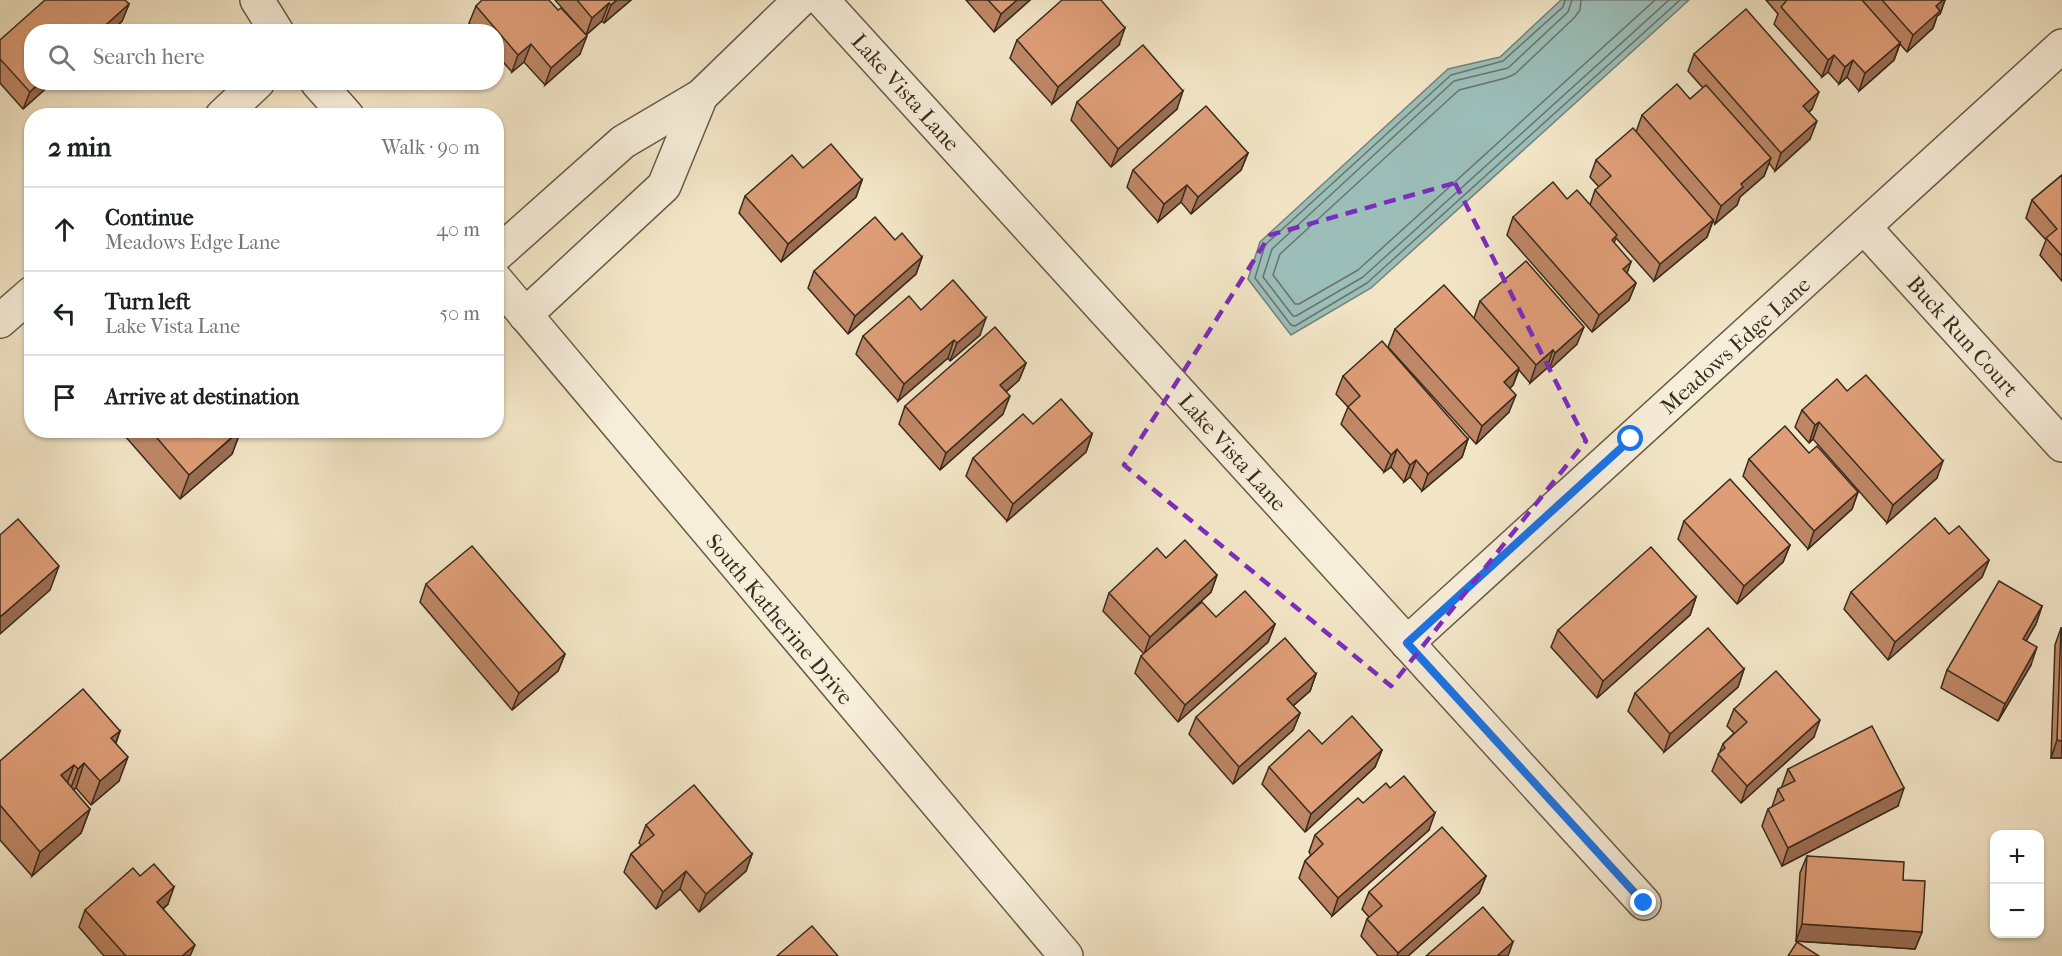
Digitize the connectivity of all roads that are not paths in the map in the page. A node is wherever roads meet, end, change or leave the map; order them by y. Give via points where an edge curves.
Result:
1 (257, 0) edge
2 (800, 0) edge
3 (822, 0) edge
4 (271, 24) edge
5 (2062, 46) edge
6 (250, 90) edge
7 (324, 90) edge
8 (700, 96) junction
9 (230, 108) edge
10 (340, 108) edge
11 (1864, 227) junction
12 (504, 248) edge
13 (504, 290) edge
14 (24, 300) edge
15 (525, 315) junction
16 (0, 321) edge
17 (2062, 445) edge
18 (1407, 643) junction
19 (1644, 903) dead end
20 (1066, 956) edge

1 - 4 street
2 - 8 street
3 - 18 street, Lake Vista Lane
5 - 11 street, Meadows Edge Lane
6 - 9 street
7 - 10 street
8 - 12 street via 623,142
8 - 15 street via 664,186
11 - 17 street, Buck Run Court
11 - 18 street, Meadows Edge Lane
13 - 15 street, South Katherine Drive
14 - 16 street
15 - 20 street, South Katherine Drive
18 - 19 street, Lake Vista Lane

